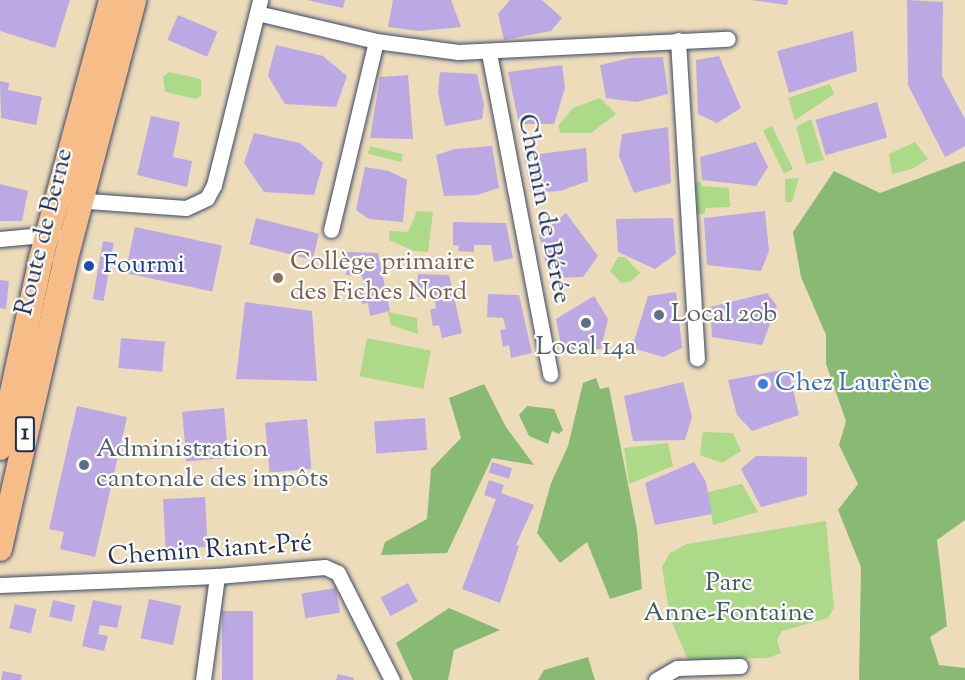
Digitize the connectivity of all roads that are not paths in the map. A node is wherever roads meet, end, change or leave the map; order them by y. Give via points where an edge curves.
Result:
1 (111, 0) edge
2 (134, 0) edge
3 (258, 7) edge
4 (728, 39) dead end
5 (678, 40) junction
6 (376, 41) junction
7 (489, 53) junction
8 (71, 199) junction
9 (331, 230) dead end
10 (74, 233) junction
11 (48, 234) junction
12 (0, 239) edge
13 (697, 358) dead end
14 (550, 374) dead end
15 (0, 448) edge
16 (0, 549) edge
17 (217, 576) junction
18 (0, 585) edge
19 (740, 666) dead end
20 (203, 680) edge
21 (392, 680) edge
22 (656, 680) edge

1 - 8 main road, Route de Berne / 1
2 - 8 main road, Route de Berne / 1
3 - 6 street
3 - 8 street via 214,185 207,198 186,208
4 - 5 street
5 - 7 street
5 - 13 street
6 - 7 street
6 - 9 street
7 - 14 street, Chemin de Bérée
8 - 10 main road, Route de Berne / 1
8 - 11 main road, Route de Berne / 1
10 - 11 street
10 - 16 main road, Route de Berne / 1
11 - 12 street
11 - 15 main road, Route de Berne / 1
17 - 18 street, Chemin Riant-Pré
17 - 20 street
17 - 21 street, Chemin Riant-Pré via 325,567 338,573
19 - 22 street via 677,668

